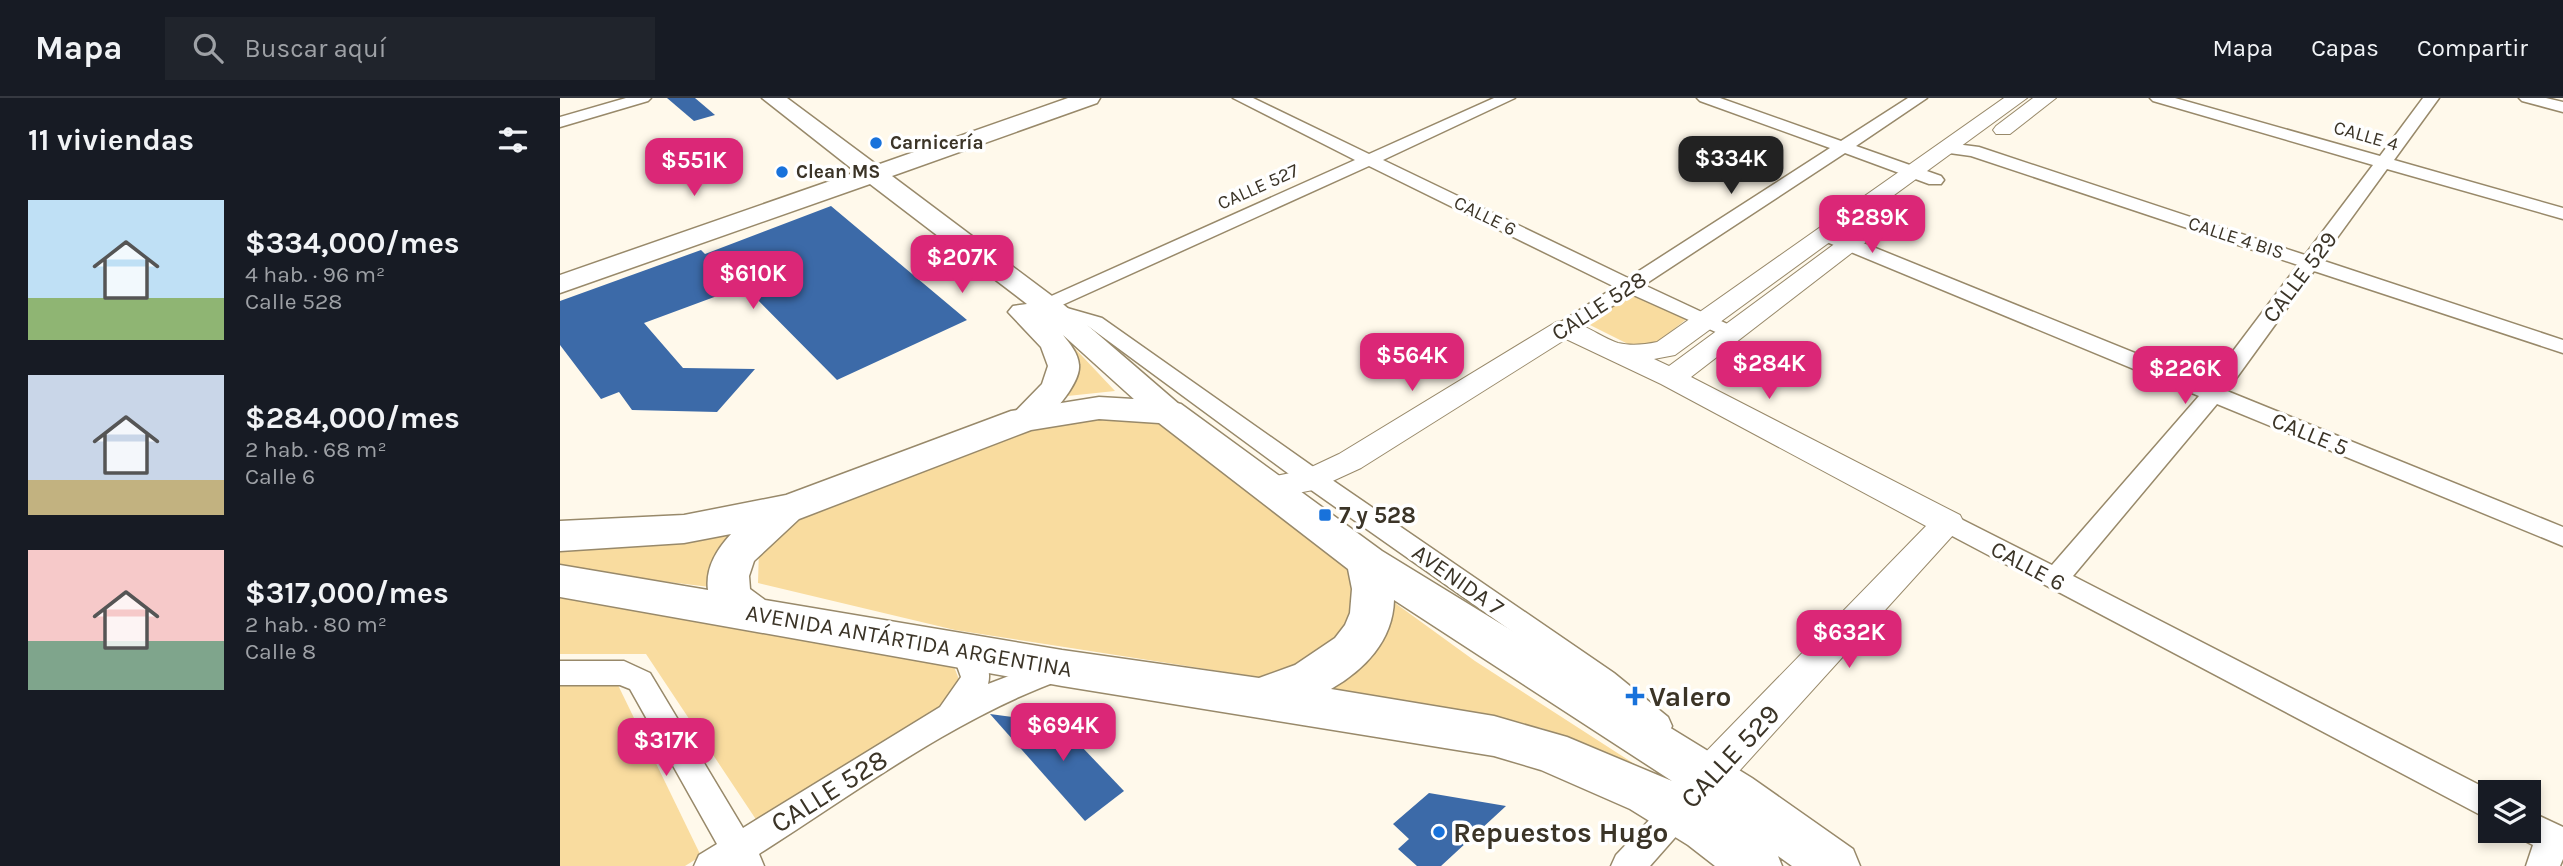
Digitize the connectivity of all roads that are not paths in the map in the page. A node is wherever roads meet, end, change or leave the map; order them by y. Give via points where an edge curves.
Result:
1 (643, 98) edge
2 (747, 98) edge
3 (773, 98) edge
4 (1055, 98) edge
5 (1089, 98) edge
6 (1241, 98) edge
7 (1507, 98) edge
8 (1705, 98) edge
9 (1919, 98) edge
10 (2017, 98) edge
11 (2046, 98) edge
12 (2158, 98) edge
13 (2431, 98) edge
14 (2526, 98) edge
15 (2563, 107) edge
16 (560, 122) edge
17 (1843, 147) junction
18 (1948, 148) junction
19 (1973, 151) junction
20 (1370, 159) junction
21 (2386, 163) junction
22 (859, 173) junction
23 (1924, 176) junction
24 (2563, 214) edge
25 (1824, 234) junction
26 (1848, 245) junction
27 (2310, 262) junction
28 (560, 269) edge
29 (560, 285) edge
30 (1629, 286) junction
31 (1042, 310) junction
32 (1703, 320) junction
33 (1565, 328) junction
34 (1729, 332) junction
35 (2563, 347) edge
36 (1611, 349) junction
37 (1671, 378) junction
38 (2213, 394) junction
39 (1168, 412) junction
40 (1024, 419) junction
41 (1313, 479) junction
42 (1267, 488) junction
43 (793, 507) junction
44 (1948, 523) junction
45 (560, 536) edge
46 (2563, 537) edge
47 (1367, 562) junction
48 (2055, 580) junction
49 (560, 581) edge
50 (753, 614) junction
51 (966, 652) junction
52 (1062, 668) junction
53 (560, 673) edge
54 (1259, 696) junction
55 (948, 717) junction
56 (1694, 794) junction
57 (2478, 800) edge
58 (731, 861) edge
59 (1628, 866) edge
60 (1756, 866) edge
61 (1834, 866) edge

1 - 16 street
2 - 22 main road, AVENIDA 7
3 - 22 main road, AVENIDA 7
4 - 22 main road
5 - 22 main road
6 - 20 street, CALLE 6
7 - 20 street, CALLE 527
8 - 17 street
9 - 17 street, CALLE 528
10 - 18 street
11 - 19 street
12 - 21 street, CALLE 4
13 - 21 street, CALLE 529
14 - 15 street
17 - 23 street
17 - 30 street, CALLE 528
18 - 19 street, CALLE 4 BIS
18 - 23 street
19 - 23 street
19 - 27 street, CALLE 4 BIS
20 - 30 street, CALLE 6
20 - 31 street, CALLE 527
21 - 24 street, CALLE 4
21 - 27 street, CALLE 529
22 - 28 main road
22 - 29 main road
22 - 31 main road, AVENIDA 7
23 - 25 street
23 - 26 street
25 - 26 street, CALLE 5
25 - 32 street
26 - 34 street
26 - 38 street, CALLE 5
27 - 35 street, CALLE 4 BIS
27 - 38 street, CALLE 529
30 - 32 street, CALLE 6
30 - 33 street, CALLE 528
31 - 39 main road, AVENIDA 7
31 - 40 main road, AVENIDA 7 via 1065,370 1053,394
31 - 41 street, AVENIDA 7 via 1096,322
32 - 34 street, CALLE 6
32 - 36 street via 1665,349 1637,354
33 - 36 street, CALLE 6
33 - 41 street, CALLE 528 via 1350,461
34 - 37 street
36 - 37 street, CALLE 6
37 - 44 street, CALLE 6
38 - 46 street, CALLE 5
38 - 48 street, CALLE 529
39 - 40 main road via 1099,408
39 - 42 main road, AVENIDA 7
40 - 43 main road
41 - 42 street, CALLE 528
41 - 56 street, AVENIDA 7 via 1604,681 1685,750
42 - 47 main road, AVENIDA 7
43 - 45 main road via 684,529
43 - 50 main road via 744,544 731,565 728,585 735,602
44 - 48 street, CALLE 6
44 - 56 street, CALLE 529
47 - 54 main road via 1375,583 1375,606 1366,630 1349,653 1324,673 1293,688
47 - 56 main road, AVENIDA 7
48 - 57 street, CALLE 6
49 - 50 main road, AVENIDA ANTÁRTIDA ARGENTINA
50 - 51 main road, AVENIDA ANTÁRTIDA ARGENTINA
51 - 52 main road, AVENIDA ANTÁRTIDA ARGENTINA
51 - 55 street, CALLE 528 via 974,663 976,679
52 - 54 main road, AVENIDA ANTÁRTIDA ARGENTINA
52 - 55 street, CALLE 528
53 - 58 street via 624,673 640,681
54 - 56 main road, AVENIDA 7 via 1494,736 1526,744 1648,793
55 - 58 street, CALLE 528
56 - 59 street, CALLE 529
56 - 60 main road, AVENIDA 7
56 - 61 main road, AVENIDA 7

